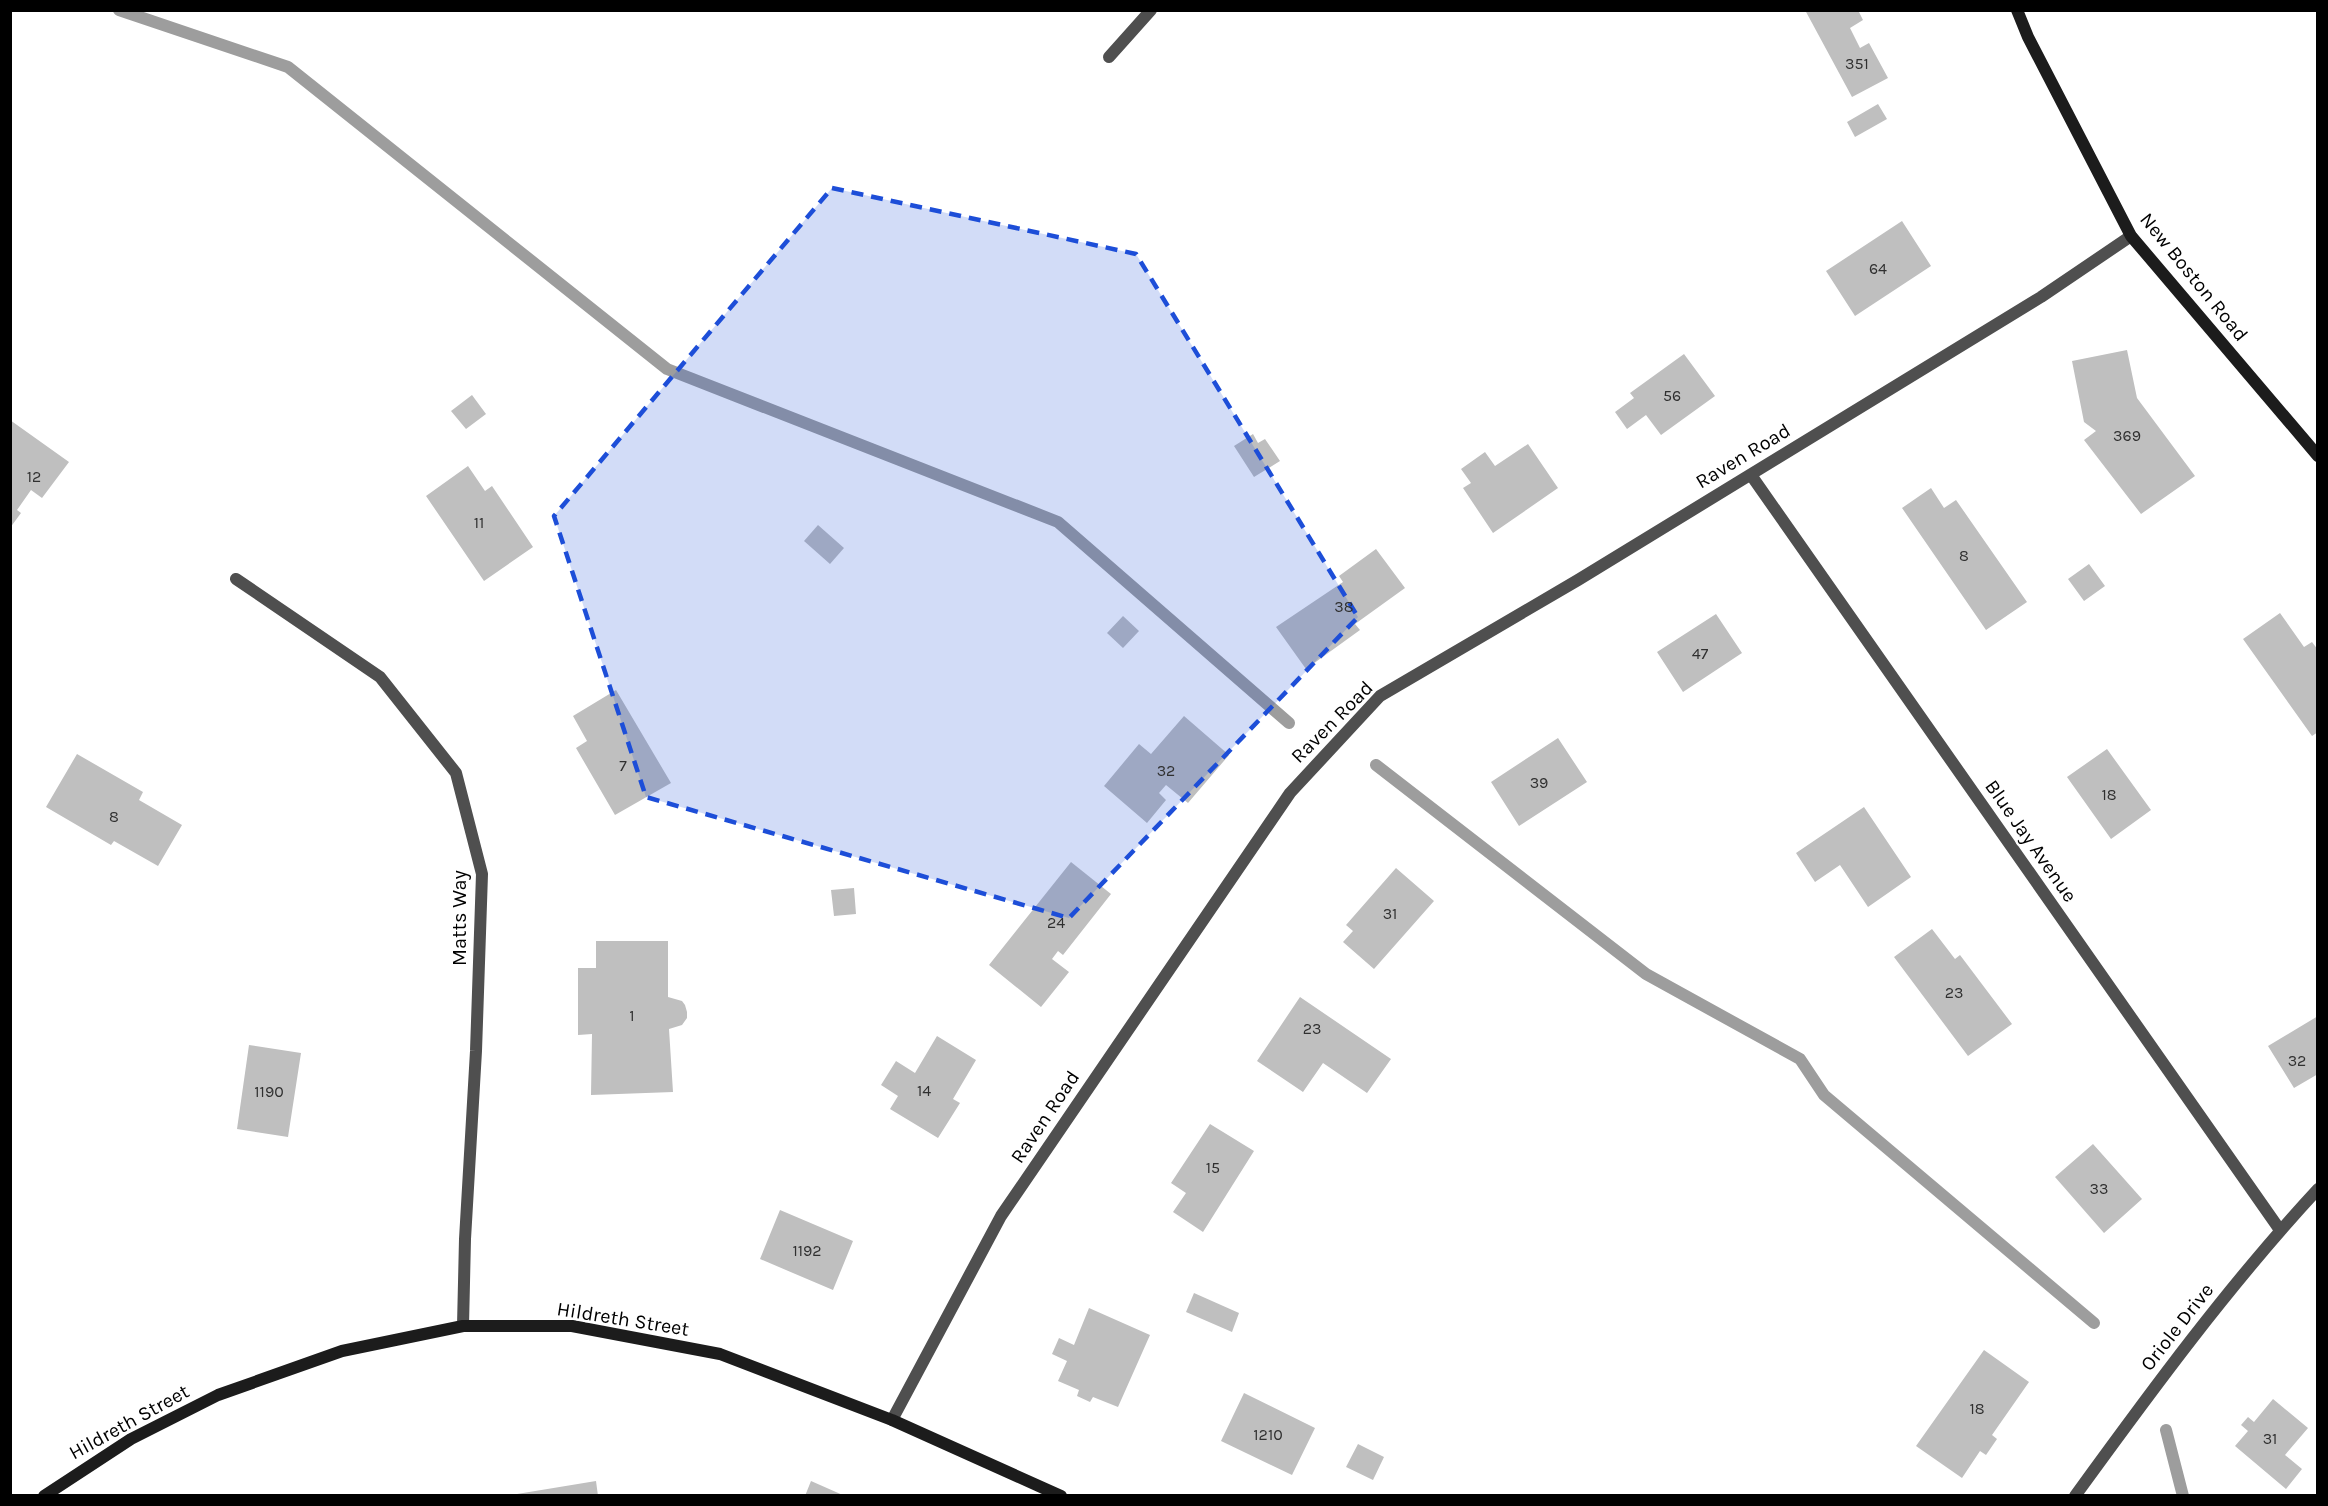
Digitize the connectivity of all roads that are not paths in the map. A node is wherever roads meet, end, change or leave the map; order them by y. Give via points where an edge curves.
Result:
1 (1151, 10) edge
2 (2017, 10) edge
3 (1109, 57) dead end
4 (2131, 236) junction
5 (2318, 456) edge
6 (1751, 475) junction
7 (236, 579) dead end
8 (2318, 1189) edge
9 (2280, 1230) junction
10 (463, 1326) junction
11 (892, 1420) junction
12 (44, 1496) edge
13 (1061, 1496) edge
14 (2075, 1496) edge

1 - 3 street
2 - 4 street, New Boston Road
4 - 5 street, New Boston Road
4 - 6 street, Raven Road via 2041,297
6 - 9 street, Blue Jay Avenue
6 - 11 street, Raven Road via 1380,696 1290,793 1001,1216
7 - 10 street, Matts Way via 380,677 456,773 482,874
8 - 9 street, Oriole Drive
9 - 14 street, Oriole Drive via 2166,1371
10 - 11 street, Hildreth Street via 572,1326 720,1354
10 - 12 street, Hildreth Street via 342,1351 218,1395 131,1439
11 - 13 street, Hildreth Street

